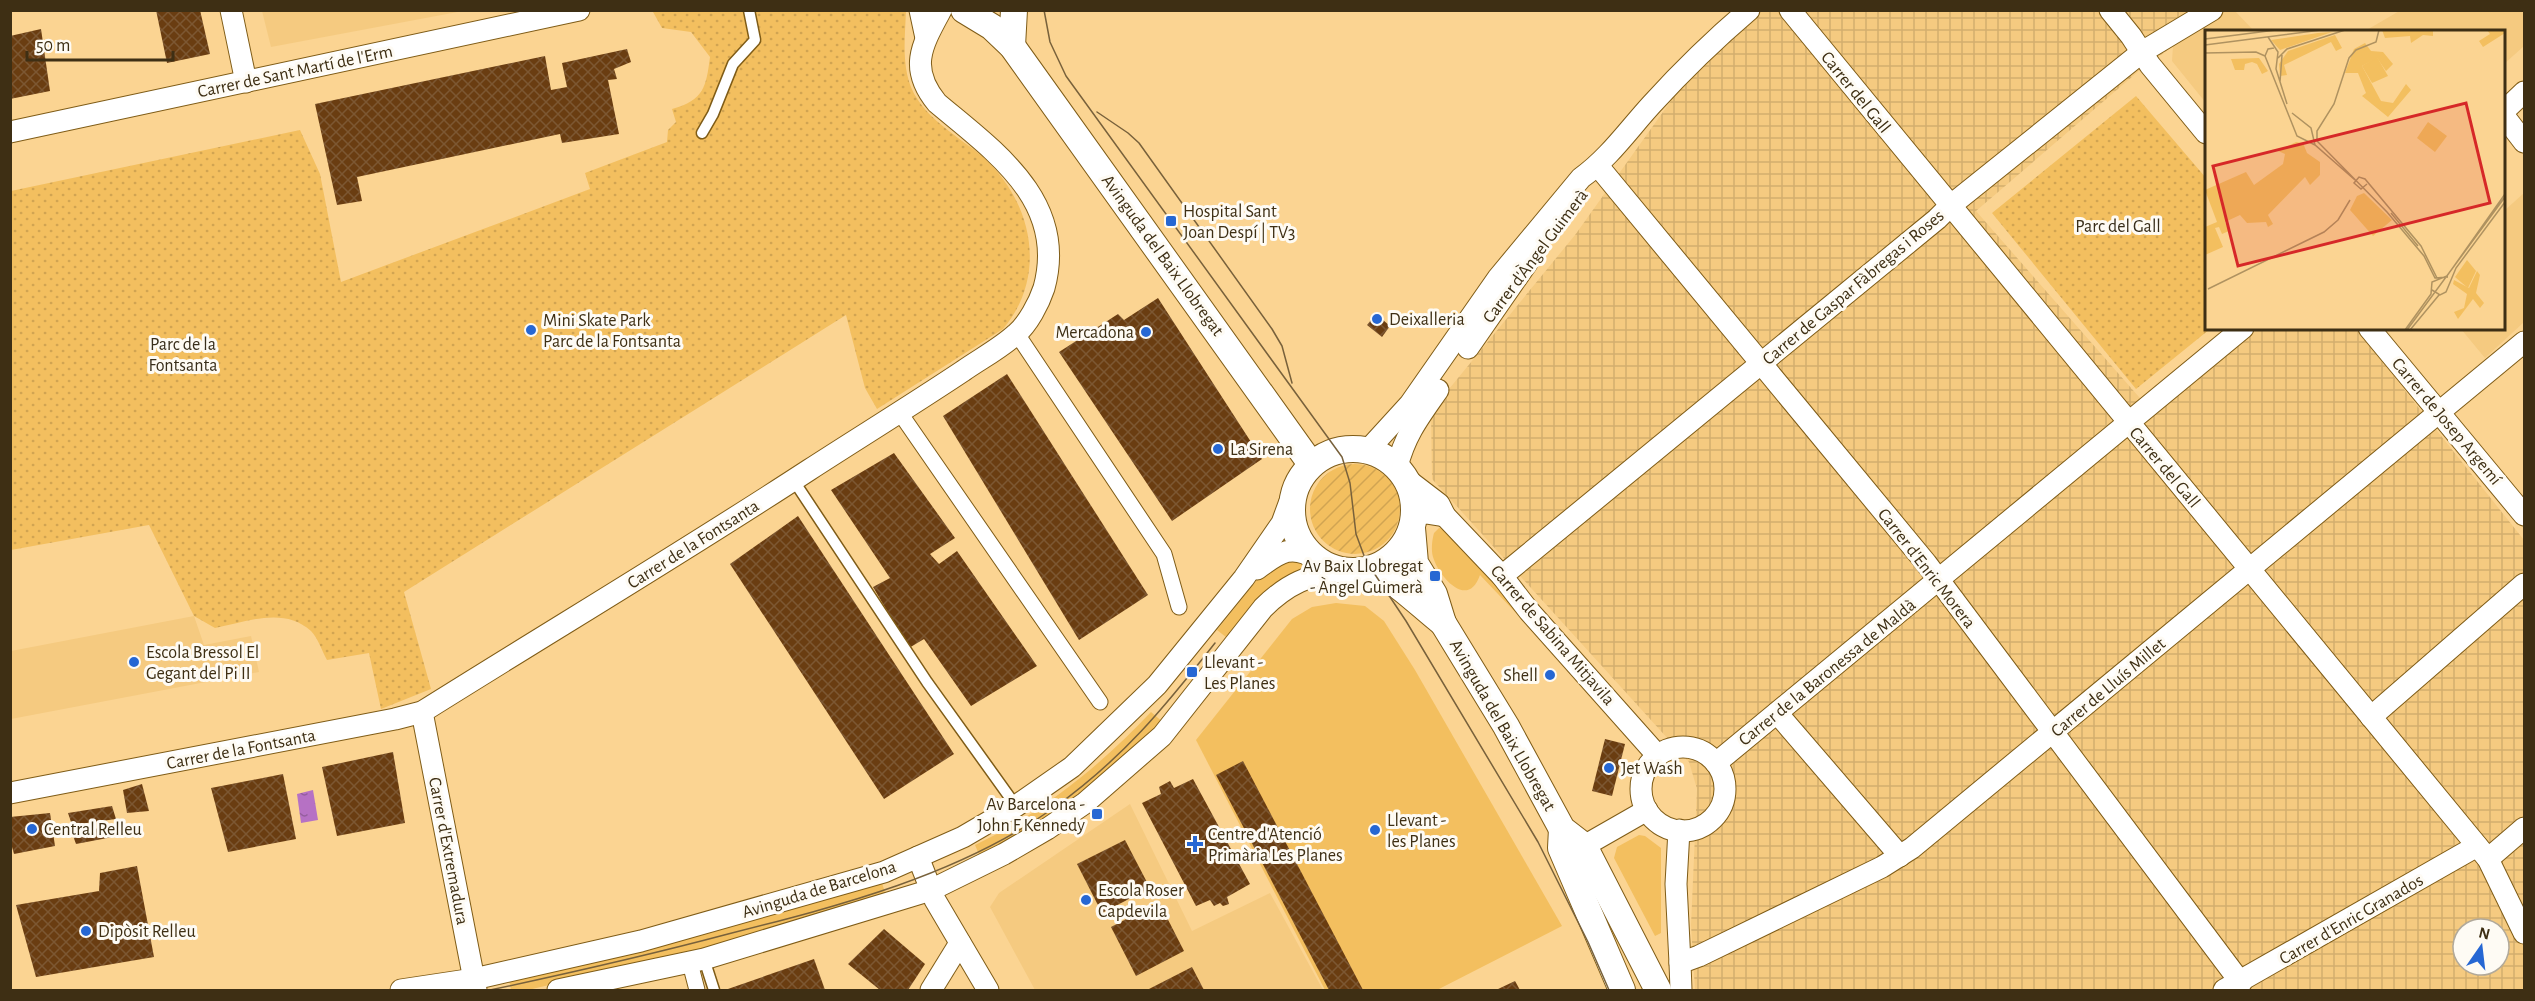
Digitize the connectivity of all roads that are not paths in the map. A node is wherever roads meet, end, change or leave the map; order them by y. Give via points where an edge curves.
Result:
1 (231, 10) edge
2 (579, 10) edge
3 (749, 10) edge
4 (920, 10) edge
5 (941, 10) edge
6 (964, 10) edge
7 (1014, 10) edge
8 (1749, 10) edge
9 (1790, 10) edge
10 (2110, 10) edge
11 (2212, 10) edge
12 (926, 38) junction
13 (1012, 46) junction
14 (2142, 52) junction
15 (246, 81) junction
16 (2524, 92) edge
17 (2505, 110) edge
18 (2505, 117) edge
19 (10, 132) edge
20 (2205, 132) edge
21 (702, 133) dead end
22 (2524, 142) edge
23 (1598, 166) junction
24 (1950, 206) junction
25 (2241, 330) edge
26 (2371, 330) edge
27 (1017, 334) junction
28 (2524, 342) edge
29 (1761, 363) junction
30 (2440, 412) junction
31 (900, 413) junction
32 (2129, 424) junction
33 (1368, 450) junction
34 (1311, 464) junction
35 (1401, 472) junction
36 (794, 481) junction
37 (1293, 493) junction
38 (2524, 514) edge
39 (1445, 516) junction
40 (1413, 522) junction
41 (1317, 559) junction
42 (1342, 569) junction
43 (1372, 569) junction
44 (2250, 570) junction
45 (1502, 576) junction
46 (1244, 578) junction
47 (1939, 580) junction
48 (2524, 584) edge
49 (1179, 607) dead end
50 (1443, 623) junction
51 (1100, 702) dead end
52 (422, 712) junction
53 (1777, 713) junction
54 (2371, 717) junction
55 (2054, 733) junction
56 (1658, 756) junction
57 (1716, 763) junction
58 (10, 793) edge
59 (1016, 807) junction
60 (1647, 810) junction
61 (2524, 828) edge
62 (1562, 829) junction
63 (1679, 830) junction
64 (1584, 846) junction
65 (2483, 852) junction
66 (1900, 856) junction
67 (918, 857) junction
68 (931, 890) junction
69 (2524, 933) edge
70 (960, 943) junction
71 (697, 961) junction
72 (1680, 963) junction
73 (475, 985) edge
74 (2233, 986) edge
75 (585, 988) edge
76 (401, 990) edge
77 (558, 990) edge
78 (697, 990) edge
79 (714, 990) edge
80 (931, 990) edge
81 (988, 990) edge
82 (1622, 990) edge
83 (1658, 990) edge
84 (1681, 990) edge

1 - 15 street
2 - 15 street, Carrer de Sant Martí de l'Erm
3 - 21 lane via 755,40 734,64
4 - 12 street, Carrer de la Fontsanta
5 - 12 street, Carrer de la Fontsanta
6 - 13 street, Avinguda del Baix Llobregat via 992,27
7 - 13 street
8 - 23 street, Carrer d'Àngel Guimerà via 1654,102
9 - 24 street, Carrer del Gall
10 - 14 street
11 - 14 street, Carrer de Gaspar Fàbregas i Roses
12 - 27 street, Carrer de la Fontsanta via 919,61 928,93 1005,160 1021,179 1042,220 1047,275 1043,291
13 - 34 street, Avinguda del Baix Llobregat
14 - 20 street
14 - 24 street, Carrer de Gaspar Fàbregas i Roses
15 - 19 street, Carrer de Sant Martí de l'Erm
16 - 17 street
18 - 22 street
23 - 29 street, Carrer d'Enric Morera
23 - 33 street, Carrer d'Àngel Guimerà via 1581,178 1498,278 1410,404
23 - 35 street, Carrer d'Àngel Guimerà via 1590,183 1542,242 1412,426 1403,444
24 - 29 street, Carrer de Gaspar Fàbregas i Roses
24 - 32 street, Carrer del Gall
25 - 32 street, Carrer de la Baronessa de Maldà
26 - 30 street, Carrer de Josep Argemí
27 - 31 street, Carrer de la Fontsanta
27 - 49 street via 1164,554
28 - 30 street, Carrer de Lluís Millet
29 - 45 street, Carrer de Gaspar Fàbregas i Roses
29 - 47 street, Carrer d'Enric Morera
30 - 38 street, Carrer de Josep Argemí
30 - 44 street, Carrer de Lluís Millet
31 - 36 street, Carrer de la Fontsanta
31 - 51 street
32 - 44 street, Carrer del Gall
32 - 47 street, Carrer de la Baronessa de Maldà
33 - 34 street via 1339,451
33 - 35 street via 1388,458
34 - 37 street
35 - 39 street, Carrer de Sabina Mitjavila via 1439,504
35 - 40 street via 1411,490
36 - 52 street, Carrer de la Fontsanta
36 - 59 lane via 927,682
37 - 41 street via 1292,517 1300,541
37 - 46 street via 1282,523
39 - 40 street via 1426,513
39 - 45 street, Carrer de Sabina Mitjavila
40 - 43 street via 1398,553
40 - 50 street, Avinguda del Baix Llobregat via 1415,563 1434,594
41 - 42 street
41 - 46 street via 1306,552 1282,552
42 - 43 street
42 - 68 street, Avinguda de Barcelona via 1298,581 1280,592 1263,608 1162,736 1085,802 1004,854
43 - 50 street, Avinguda del Baix Llobregat via 1407,591
44 - 54 street, Carrer del Gall
44 - 55 street, Carrer de Lluís Millet
45 - 56 street, Carrer de Sabina Mitjavila
46 - 59 street, Avinguda de Barcelona via 1157,685 1072,767
47 - 53 street, Carrer de la Baronessa de Maldà
47 - 55 street, Carrer d'Enric Morera
48 - 54 street
50 - 62 street, Avinguda del Baix Llobregat via 1506,726
52 - 58 street, Carrer de la Fontsanta
52 - 73 street, Carrer d'Extremadura
53 - 57 street, Carrer de la Baronessa de Maldà
53 - 66 street
54 - 65 street, Carrer del Gall
55 - 66 street, Carrer de Lluís Millet
55 - 74 street, Carrer d'Enric Morera
56 - 57 street via 1668,750 1688,748 1700,751
56 - 60 street via 1643,780
57 - 63 street via 1725,781 1719,812 1695,829
59 - 67 street, Avinguda de Barcelona
60 - 63 street via 1655,820
60 - 64 street
61 - 65 street, Carrer d'Enric Granados
62 - 64 street, Avinguda del Baix Llobregat
62 - 82 street, Avinguda del Baix Llobregat via 1561,848
63 - 72 street via 1676,884
64 - 83 street, Avinguda del Baix Llobregat
65 - 69 street, Carrer del Gall
65 - 74 street, Carrer d'Enric Granados
66 - 72 street, Carrer de Lluís Millet
67 - 68 street
67 - 73 street, Avinguda de Barcelona via 884,872
68 - 70 street
68 - 71 street, Avinguda de Barcelona
70 - 80 street
70 - 81 street
71 - 75 street, Avinguda de Barcelona
71 - 78 street
71 - 79 lane
72 - 84 street
73 - 76 street, Avinguda de Barcelona
75 - 77 street, Avinguda de Barcelona

